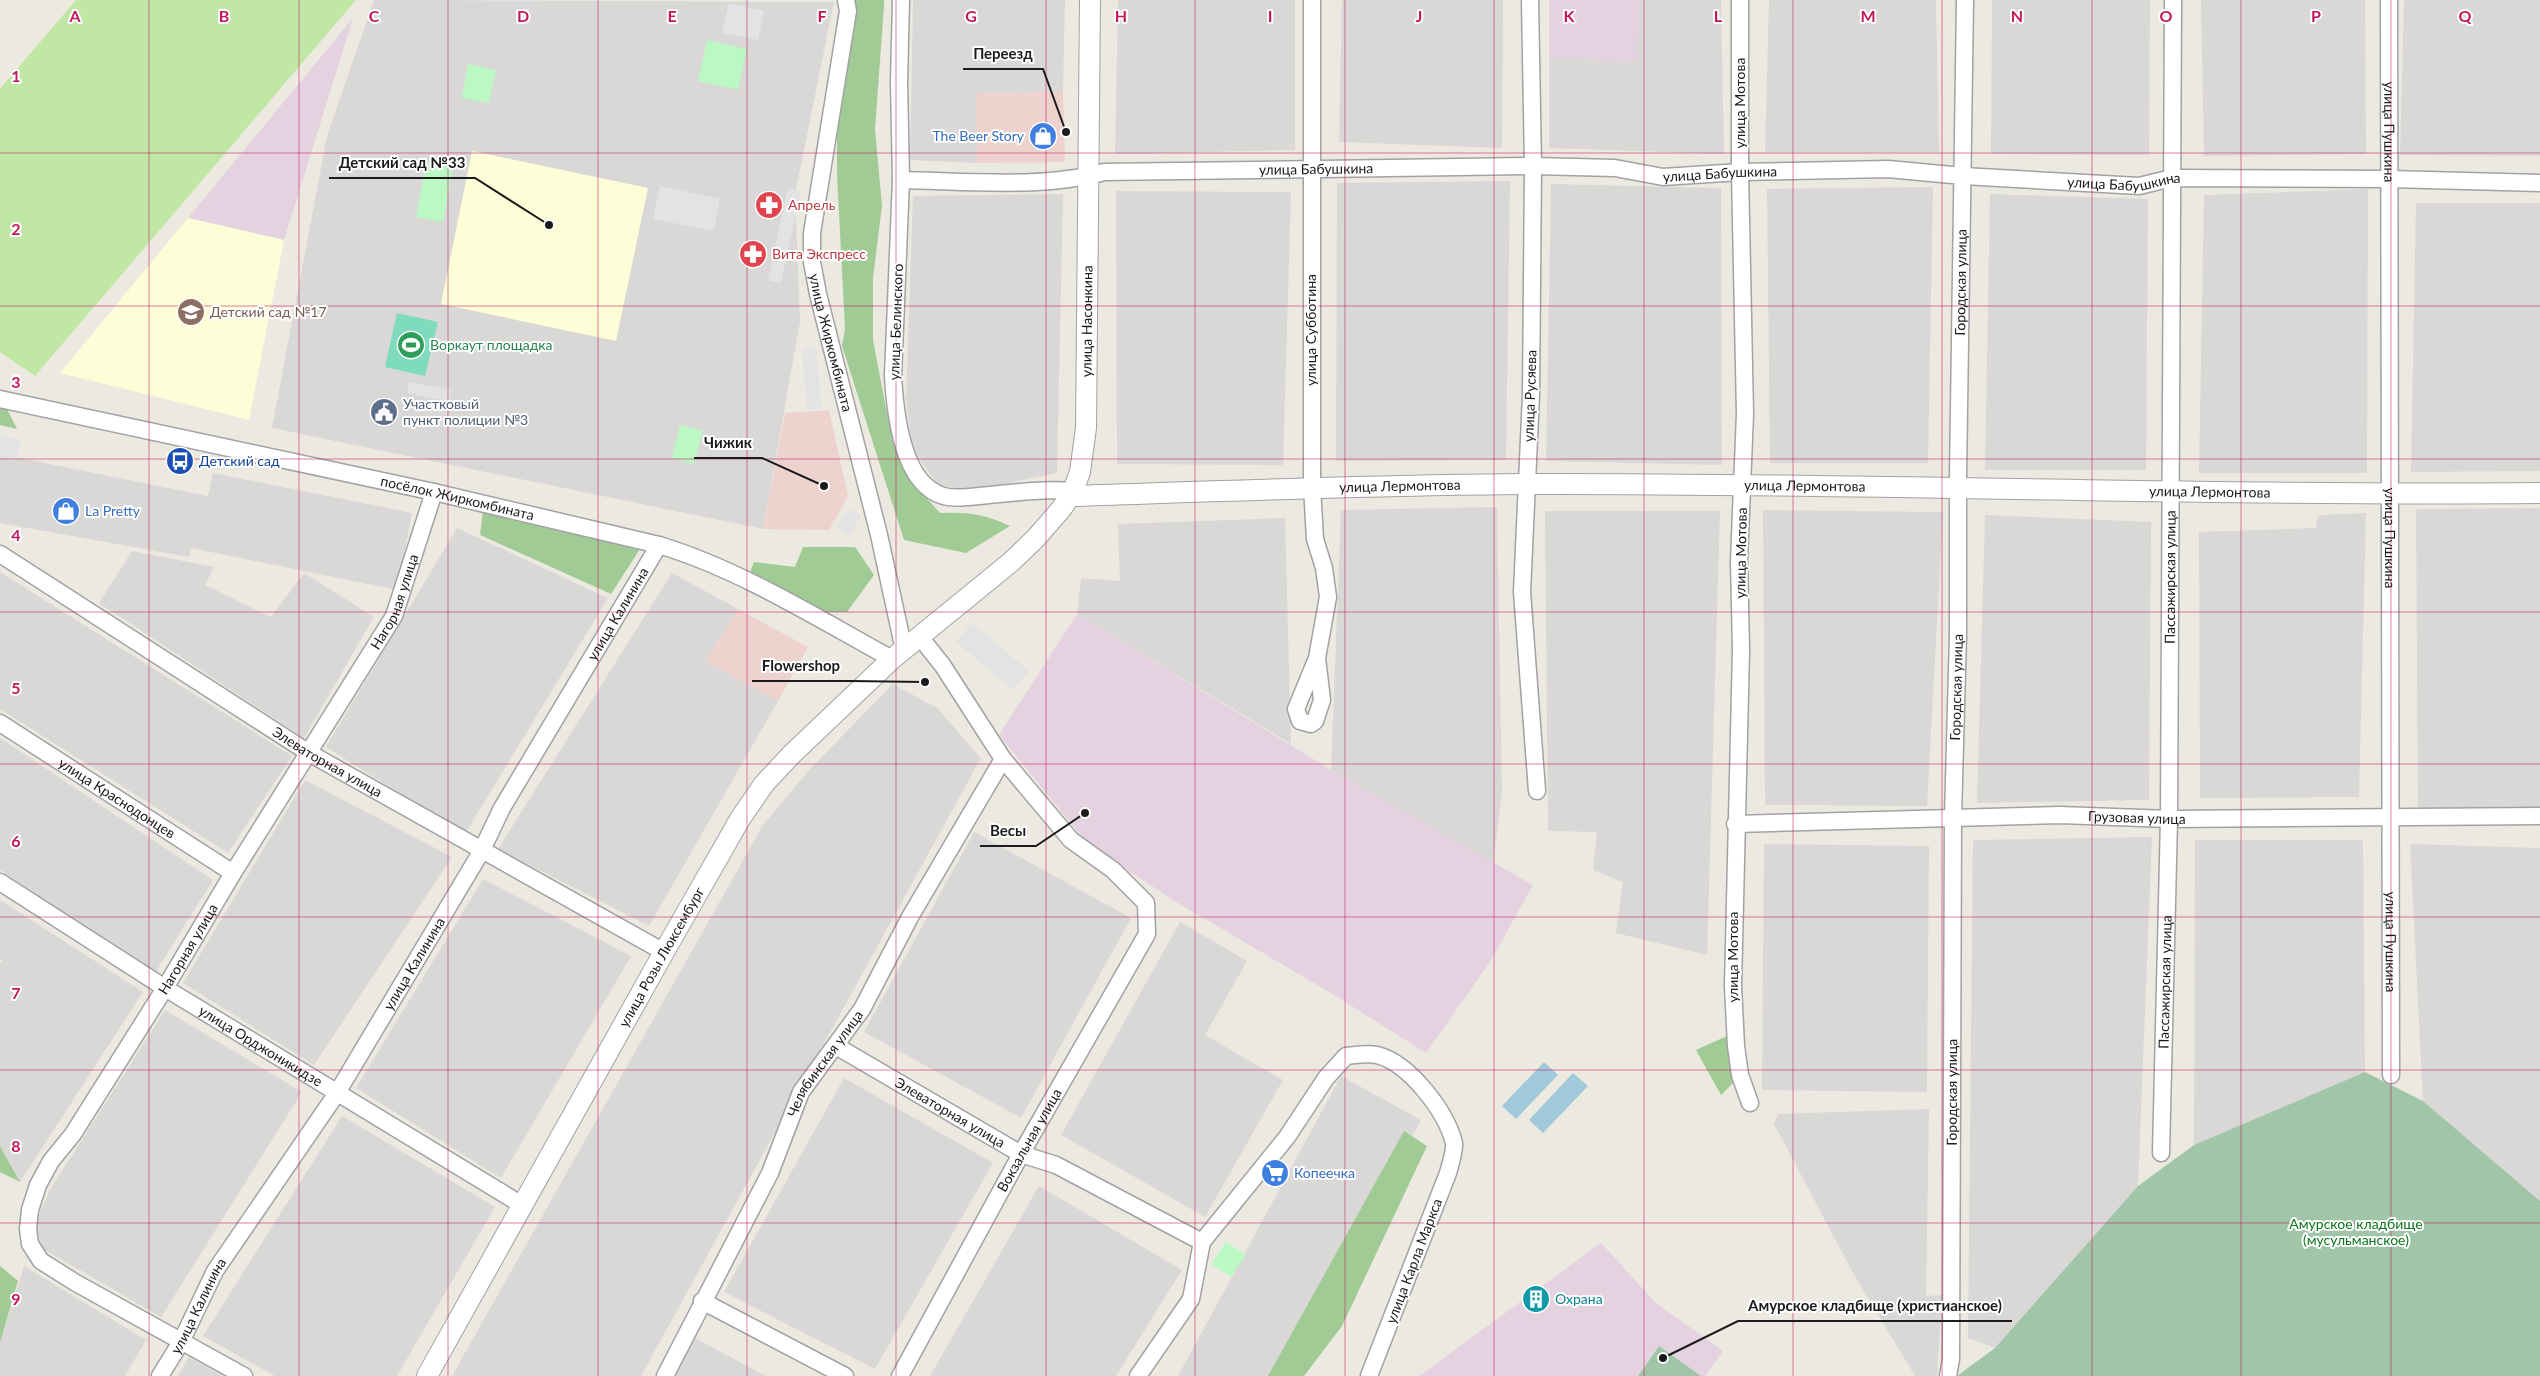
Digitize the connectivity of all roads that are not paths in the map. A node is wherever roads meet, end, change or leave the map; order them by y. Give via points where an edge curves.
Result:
1 (846, 0) edge
2 (901, 0) edge
3 (1090, 0) edge
4 (1312, 0) edge
5 (1530, 0) edge
6 (1740, 0) edge
7 (1965, 0) edge
8 (2172, 0) edge
9 (2389, 0) edge
10 (1533, 166) junction
11 (1311, 170) junction
12 (1740, 172) junction
13 (1088, 176) junction
14 (1963, 176) junction
15 (2172, 178) junction
16 (2390, 179) junction
17 (901, 180) junction
18 (2540, 183) edge
19 (0, 399) edge
20 (1527, 484) junction
21 (1742, 485) junction
22 (1312, 487) junction
23 (1958, 490) junction
24 (2172, 490) junction
25 (434, 492) junction
26 (2540, 493) edge
27 (1072, 494) junction
28 (2390, 494) junction
29 (659, 545) junction
30 (0, 554) edge
31 (970, 596) joint
32 (920, 637) junction
33 (898, 655) junction
34 (1317, 658) dead end
35 (0, 723) edge
36 (309, 753) junction
37 (1003, 759) junction
38 (1537, 790) dead end
39 (2540, 816) edge
40 (1953, 817) junction
41 (2392, 818) junction
42 (2169, 819) junction
43 (1735, 824) junction
44 (481, 852) junction
45 (233, 873) junction
46 (0, 882) edge
47 (664, 952) junction
48 (165, 988) junction
49 (836, 1046) junction
50 (2392, 1076) dead end
51 (336, 1093) junction
52 (1750, 1103) dead end
53 (2161, 1153) dead end
54 (1021, 1154) junction
55 (522, 1205) junction
56 (1202, 1242) junction
57 (702, 1301) junction
58 (181, 1342) junction
59 (160, 1376) edge
60 (244, 1376) edge
61 (427, 1376) edge
62 (665, 1376) edge
63 (845, 1376) edge
64 (900, 1376) edge
65 (1138, 1376) edge
66 (1369, 1376) edge
67 (1948, 1376) edge

1 - 33 street, улица Жиркомбината via 848,11 812,233 812,262 879,535
2 - 17 street, улица Белинского
3 - 13 street, улица Насонкина
4 - 11 street, улица Субботина
5 - 10 street, улица Русяева
6 - 12 street, улица Мотова
7 - 14 street, Городская улица
8 - 15 street, Пассажирская улица
9 - 16 street, улица Пушкина
10 - 11 street, улица Бабушкина
10 - 12 street, улица Бабушкина via 1615,168 1663,177
10 - 20 street, улица Русяева
11 - 13 street, улица Бабушкина via 1104,172
11 - 22 street, улица Субботина
12 - 14 street, улица Бабушкина via 1888,169
12 - 21 street, улица Мотова via 1745,414
13 - 17 street, улица Бабушкина via 1040,181
13 - 27 street, улица Насонкина via 1086,428 1080,472
14 - 15 street, улица Бабушкина via 2140,186
14 - 23 street, Городская улица
15 - 16 street, улица Бабушкина
15 - 24 street, Пассажирская улица
16 - 18 street, улица Бабушкина
16 - 28 street, улица Пушкина
17 - 27 street, улица Белинского via 893,376 899,430 914,470 927,486 946,497 1047,489
19 - 25 street, посёлок Жиркомбината
20 - 21 street, улица Лермонтова
20 - 22 street, улица Лермонтова
20 - 38 street, улица Русяева via 1522,592
21 - 23 street, улица Лермонтова
21 - 43 street, улица Мотова
22 - 27 street, улица Лермонтова
22 - 34 street, улица Субботина via 1315,539 1328,597
23 - 24 street, улица Лермонтова
23 - 40 street, Городская улица
24 - 28 street, улица Лермонтова
24 - 42 street, Пассажирская улица
25 - 29 street, посёлок Жиркомбината
25 - 36 street, Нагорная улица via 394,616
26 - 28 street, улица Лермонтова
27 - 31 street, улица Насонкина via 1036,538
28 - 41 street, улица Пушкина
29 - 33 street, посёлок Жиркомбината via 732,573
29 - 44 street, улица Калинина via 502,808
30 - 36 street, Элеваторная улица
31 - 32 street, улица Розы Люксембург
32 - 33 street, улица Розы Люксембург
32 - 37 street
33 - 47 street, улица Розы Люксембург via 764,784 740,818
35 - 45 street, улица Краснодонцев
36 - 44 street, Элеваторная улица
36 - 45 street, Нагорная улица
37 - 49 street, Челябинская улица via 915,909 862,1008
37 - 54 street, Вокзальная улица via 1076,845 1113,870 1146,904 1147,934
39 - 41 street, Грузовая улица
40 - 42 street, Грузовая улица via 2060,815
40 - 43 street, Грузовая улица
40 - 67 street, Городская улица via 1954,1083 1951,1359
41 - 42 street, Грузовая улица
41 - 50 street, улица Пушкина
42 - 53 street, Пассажирская улица
43 - 52 street, улица Мотова via 1734,1020 1740,1075
44 - 47 street, Элеваторная улица
44 - 51 street, улица Калинина
45 - 48 street, Нагорная улица
46 - 48 street, улица Орджоникидзе
47 - 55 street, улица Розы Люксембург
48 - 51 street, улица Орджоникидзе
48 - 58 street, Нагорная улица via 73,1134 51,1161 38,1185 28,1229 30,1244 41,1261
49 - 54 street, Элеваторная улица
49 - 57 street, Челябинская улица via 801,1092 770,1173
51 - 55 street, улица Орджоникидзе
51 - 58 street, улица Калинина via 215,1272
54 - 56 street, Элеваторная улица via 1056,1165
54 - 64 street, Вокзальная улица
55 - 61 street, улица Розы Люксембург
56 - 65 street via 1191,1299
56 - 66 street, улица Карла Маркса via 1287,1137 1326,1078 1346,1056 1377,1055 1416,1079 1436,1105 1454,1144 1448,1173
57 - 62 street, Челябинская улица
57 - 63 street
58 - 59 street, улица Калинина
58 - 60 street, Нагорная улица

